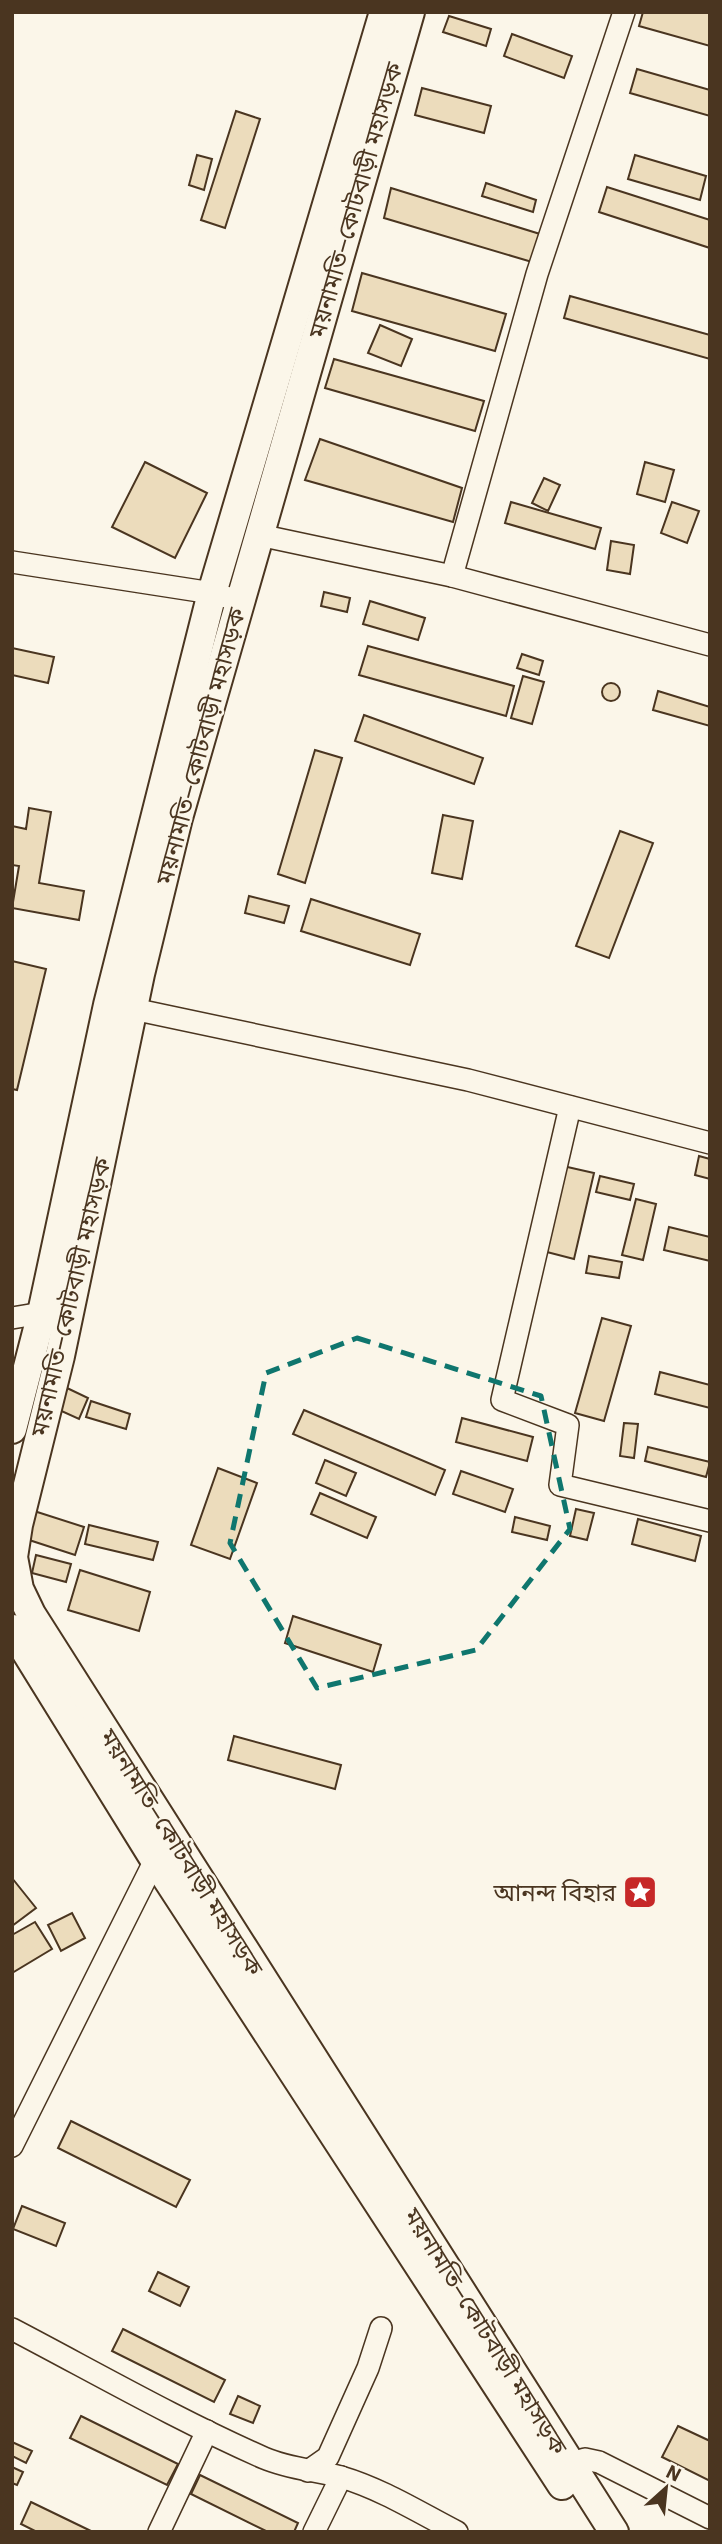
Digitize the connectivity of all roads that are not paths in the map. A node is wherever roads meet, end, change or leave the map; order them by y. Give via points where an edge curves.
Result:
1 (384, 12) edge
2 (410, 12) edge
3 (624, 12) edge
4 (386, 50) junction
5 (258, 535) junction
6 (12, 562) edge
7 (452, 576) junction
8 (212, 593) junction
9 (240, 601) junction
10 (710, 645) edge
11 (133, 1009) junction
12 (570, 1107) junction
13 (710, 1143) edge
14 (42, 1313) junction
15 (12, 1318) edge
16 (12, 1429) edge
17 (710, 1521) edge
18 (15, 1590) edge
19 (12, 1629) edge
20 (168, 1855) junction
21 (12, 2146) edge
22 (381, 2328) dead end
23 (12, 2329) edge
24 (207, 2431) junction
25 (561, 2466) junction
26 (308, 2472) junction
27 (341, 2477) junction
28 (710, 2518) edge
29 (159, 2532) edge
30 (314, 2532) edge
31 (457, 2532) edge
32 (592, 2532) edge
33 (614, 2532) edge

1 - 4 main road, ময়নামতি–কোটবাড়ী মহাসড়ক
2 - 4 main road, ময়নামতি–কোটবাড়ী মহাসড়ক
3 - 7 street via 537,274
4 - 5 main road, ময়নামতি–কোটবাড়ী মহাসড়ক
4 - 8 main road, ময়নামতি–কোটবাড়ী মহাসড়ক
5 - 7 street
5 - 9 main road, ময়নামতি–কোটবাড়ী মহাসড়ক
6 - 8 street
7 - 10 street
8 - 9 street
8 - 14 main road, ময়নামতি–কোটবাড়ী মহাসড়ক via 108,1005
9 - 11 main road, ময়নামতি–কোটবাড়ী মহাসড়ক via 178,818
11 - 12 street via 468,1080
11 - 18 main road, ময়নামতি–কোটবাড়ী মহাসড়ক via 60,1356 18,1525 13,1556
12 - 13 street
12 - 17 street via 502,1401 568,1425 560,1485
14 - 15 street
14 - 16 main road, ময়নামতি–কোটবাড়ী মহাসড়ক
18 - 20 main road, ময়নামতি–কোটবাড়ী মহাসড়ক
19 - 20 main road, ময়নামতি–কোটবাড়ী মহাসড়ক
20 - 21 street
20 - 25 main road, ময়নামতি–কোটবাড়ী মহাসড়ক
22 - 26 street via 327,2458
23 - 24 street
24 - 26 street via 268,2460
24 - 29 street
25 - 28 street via 585,2459 599,2462
25 - 32 main road, ময়নামতি–কোটবাড়ী মহাসড়ক
25 - 33 main road, ময়নামতি–কোটবাড়ী মহাসড়ক
26 - 27 street
27 - 30 street
27 - 31 street

